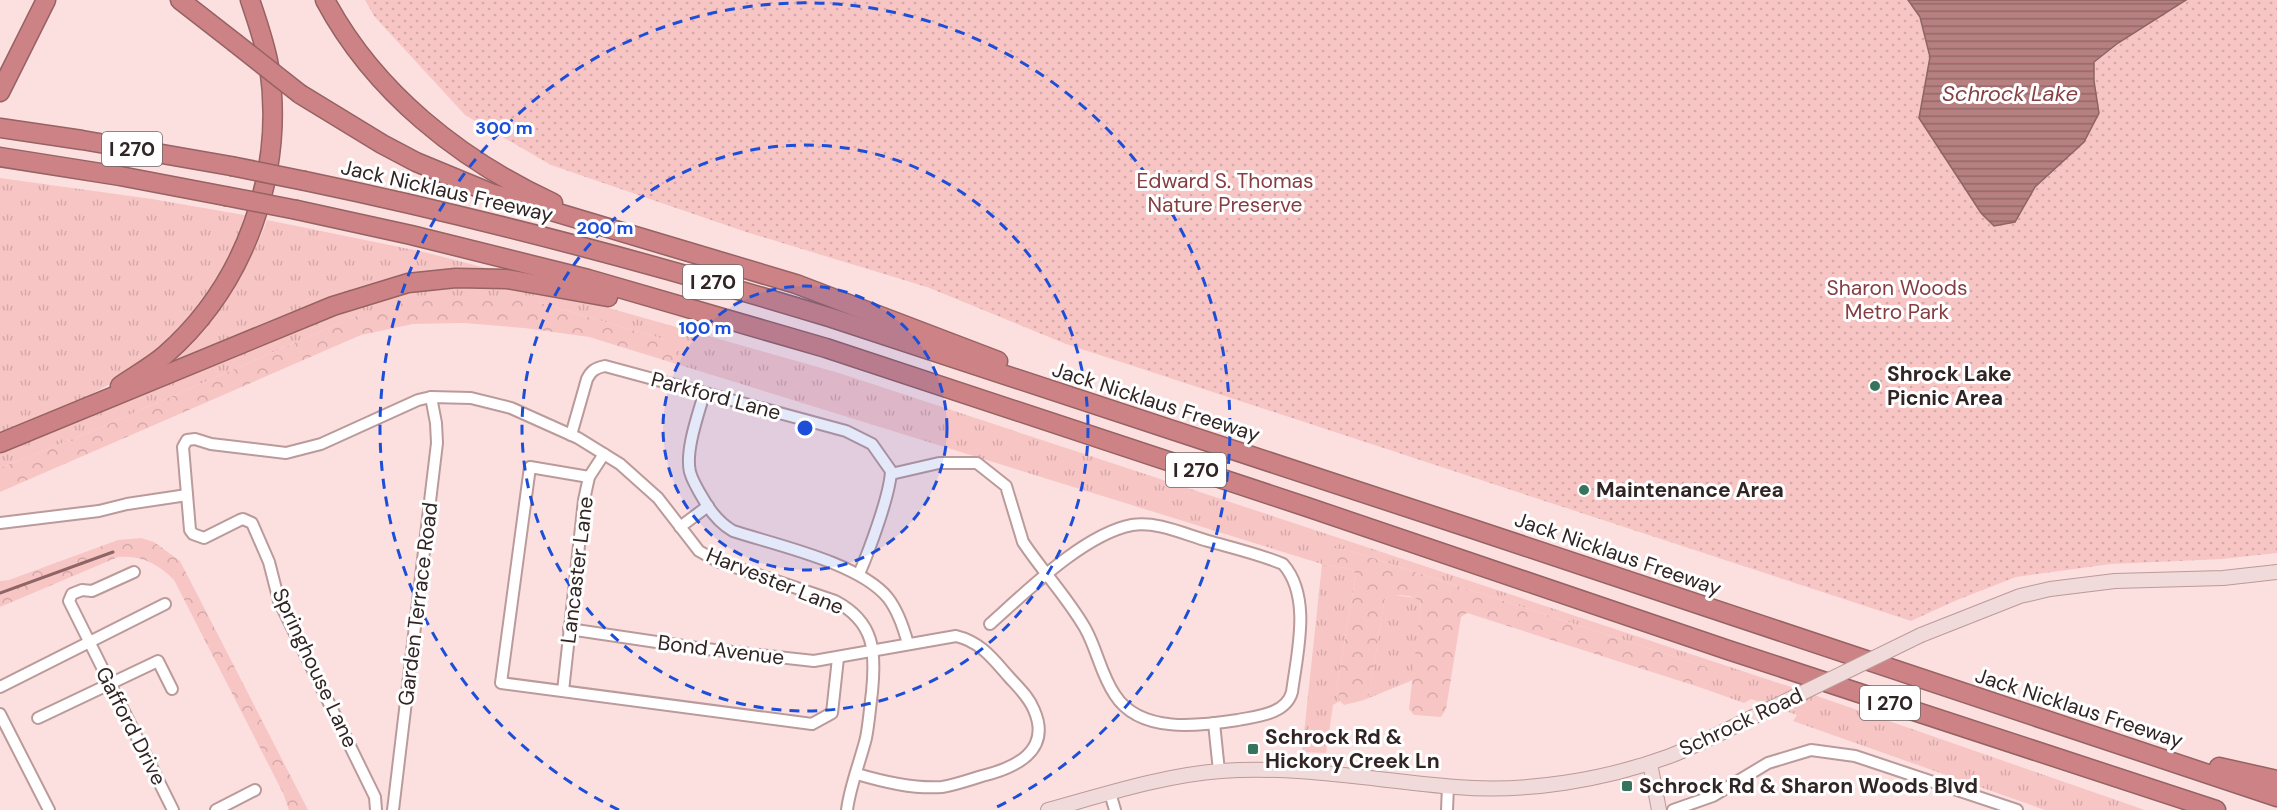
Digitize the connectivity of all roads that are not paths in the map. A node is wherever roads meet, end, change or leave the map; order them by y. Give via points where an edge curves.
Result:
1 (46, 0) edge
2 (180, 0) edge
3 (250, 0) edge
4 (325, 0) edge
5 (0, 71) edge
6 (0, 92) edge
7 (0, 128) edge
8 (8, 159) edge
9 (636, 236) junction
10 (792, 338) junction
11 (704, 394) junction
12 (431, 397) junction
13 (93, 403) junction
14 (1113, 411) junction
15 (571, 435) junction
16 (0, 443) edge
17 (286, 453) joint
18 (604, 454) junction
19 (891, 474) junction
20 (589, 477) junction
21 (187, 495) junction
22 (708, 506) junction
23 (0, 523) edge
24 (680, 527) junction
25 (134, 572) dead end
26 (2277, 572) edge
27 (859, 574) junction
28 (1048, 574) junction
29 (165, 604) dead end
30 (990, 624) dead end
31 (569, 629) junction
32 (88, 643) junction
33 (908, 644) junction
34 (873, 651) junction
35 (838, 658) junction
36 (110, 684) junction
37 (0, 687) edge
38 (172, 689) dead end
39 (563, 691) junction
40 (0, 714) edge
41 (38, 718) dead end
42 (1214, 723) junction
43 (2118, 744) junction
44 (1650, 763) junction
45 (1219, 771) junction
46 (856, 774) junction
47 (2277, 780) edge
48 (1448, 786) junction
49 (255, 790) dead end
50 (1110, 793) junction
51 (2277, 797) edge
52 (2183, 798) junction
53 (49, 810) edge
54 (173, 810) edge
55 (216, 810) edge
56 (376, 810) edge
57 (393, 810) edge
58 (847, 810) edge
59 (1048, 810) edge
60 (1115, 810) edge
61 (1447, 810) edge
62 (1659, 810) edge
63 (1673, 810) edge
64 (2017, 810) edge
65 (2211, 810) edge
66 (2216, 810) edge

1 - 5 highway
1 - 6 highway
2 - 9 highway, bridge via 300,94 416,162 491,193
3 - 13 highway via 269,65 273,130 266,179 247,244 201,319 164,356
4 - 9 highway via 370,66 447,140 521,188
7 - 14 highway, Jack Nicklaus Freeway / I 270, bridge via 231,166 499,224 741,290
8 - 10 highway, I 270, bridge via 120,176 411,235 588,279
9 - 14 highway via 869,310
10 - 13 highway via 541,284 480,278 433,280 373,292 333,306
10 - 52 highway, I 270
11 - 15 street, Parkford Lane via 597,367 587,379
11 - 19 street, Parkford Lane via 846,431 872,444
11 - 22 street via 691,446 690,471
12 - 15 street, Harvester Lane via 471,398 511,408
12 - 17 street, Harvester Lane via 321,444
12 - 57 street, Garden Terrace Road via 437,443
13 - 16 highway
14 - 43 highway, Jack Nicklaus Freeway / I 270
15 - 18 street, Harvester Lane
17 - 21 street, Springhouse Lane via 187,440 183,447
18 - 20 street, Lancaster Lane
18 - 24 street, Harvester Lane via 658,498
19 - 27 street
19 - 28 street via 939,463 976,463 1006,486 1023,542
20 - 31 street, Lancaster Lane
20 - 39 street via 530,467 501,683
21 - 23 street
21 - 56 street, Springhouse Lane via 190,530 198,537 204,538 243,519 252,523 269,562 279,601 375,797
22 - 24 street
22 - 27 street via 722,525 733,531
24 - 34 street, Harvester Lane via 699,551 717,561 844,606 867,629
25 - 32 street, Gafford Drive via 70,597
26 - 44 main road, Schrock Road, bridge via 2115,581 2020,596 1921,635
27 - 33 street via 888,598
28 - 30 street
28 - 42 street via 1070,602 1115,695 1128,710 1146,719 1184,725
28 - 42 street via 1103,534 1133,525 1165,527 1282,564 1288,571 1301,614 1290,700 1269,713
29 - 32 street
31 - 35 street, Bond Avenue via 790,659
31 - 39 street, Lancaster Lane
32 - 36 street, Gafford Drive
32 - 37 street
33 - 34 street
33 - 46 street via 956,636 985,650 1034,710 1039,729 1034,748 1020,763 942,787 893,784
34 - 35 street, Bond Avenue
34 - 46 street via 867,735
35 - 39 street via 832,713 812,724
36 - 38 street via 158,661
36 - 41 street
36 - 54 street, Gafford Drive
40 - 53 street
42 - 45 street
43 - 47 highway
43 - 51 highway, Jack Nicklaus Freeway / I 270
44 - 48 main road, Schrock Road via 1588,779 1495,789
44 - 62 main road
45 - 48 main road, Schrock Road via 1328,773
45 - 50 main road, Schrock Road
46 - 58 street
48 - 61 street
49 - 55 street
50 - 59 main road, Schrock Road
50 - 60 street
52 - 65 highway
52 - 66 highway, I 270
63 - 64 street via 1713,796 1768,763 1811,750 1855,756

